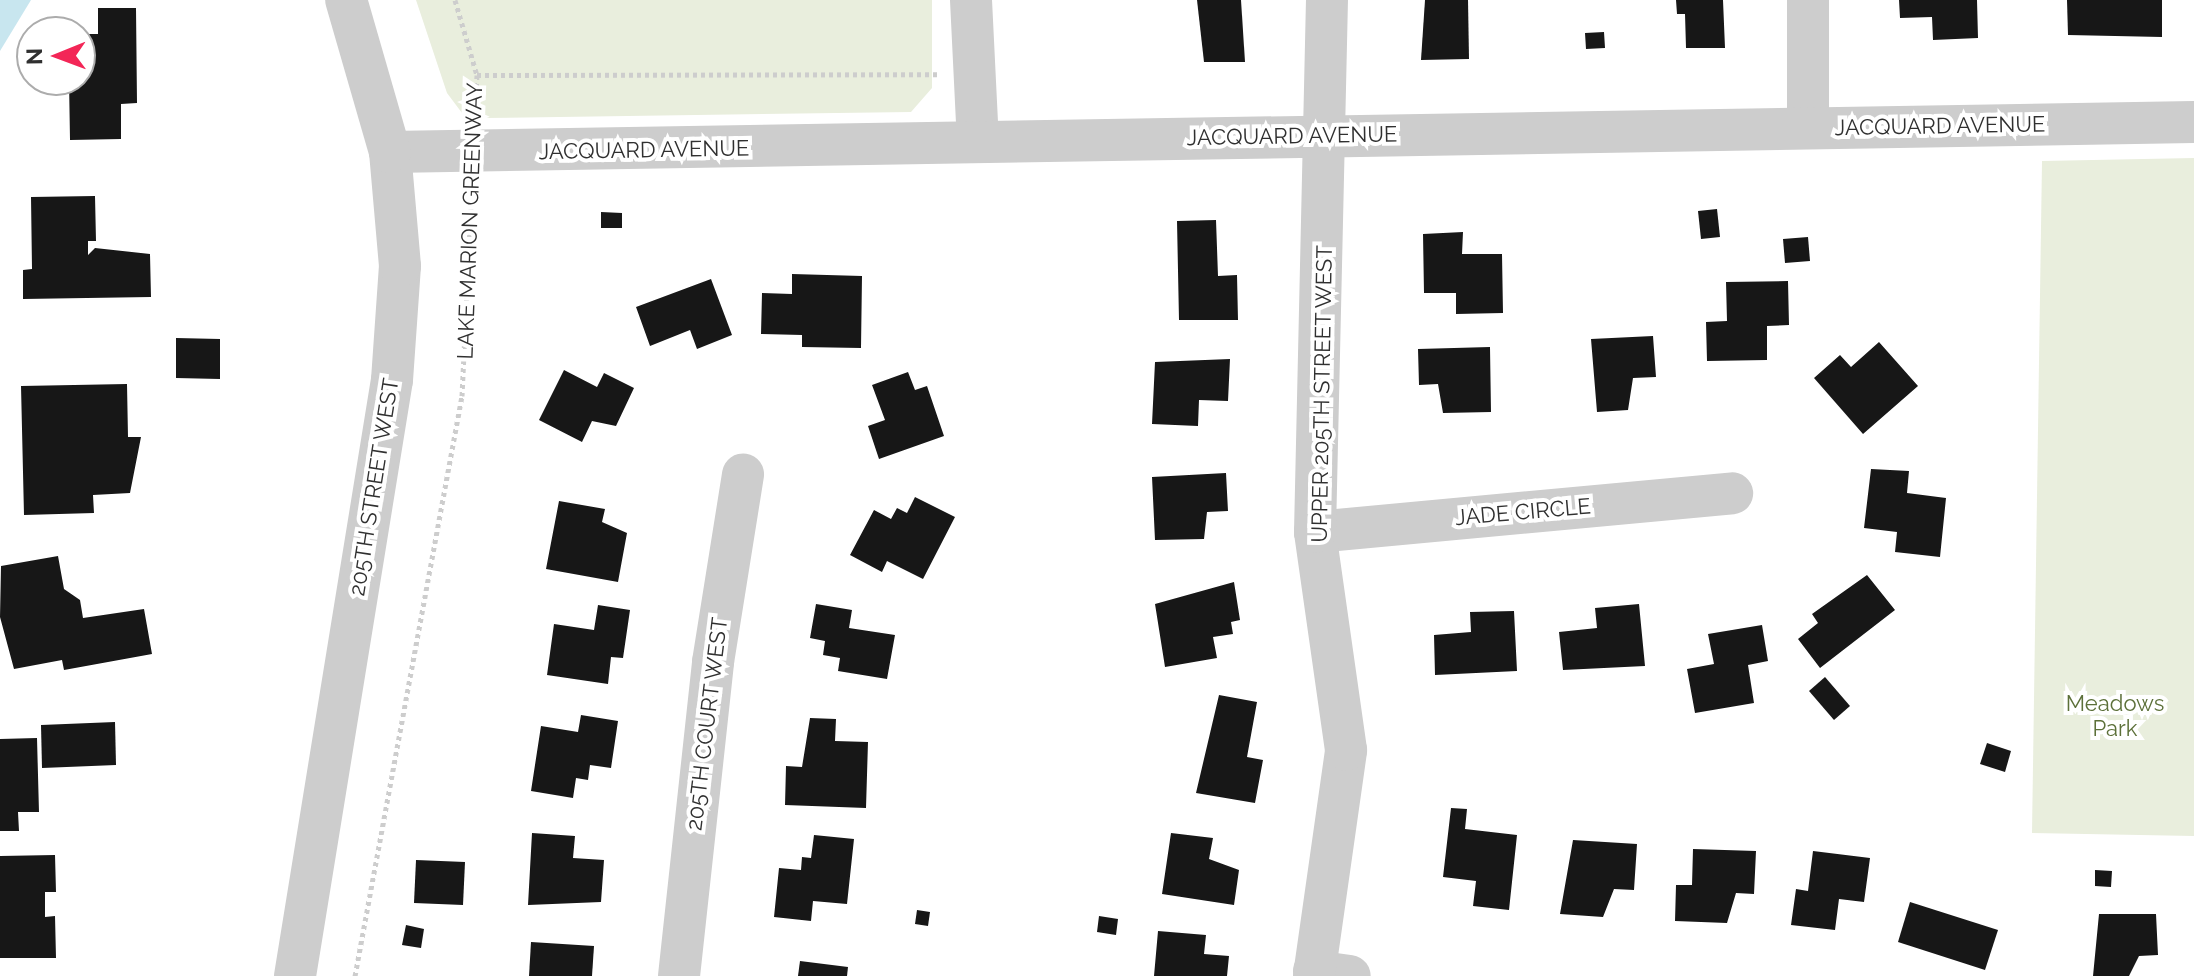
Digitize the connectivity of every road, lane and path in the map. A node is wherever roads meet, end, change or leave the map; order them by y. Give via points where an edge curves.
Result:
1 (346, 0) edge
2 (455, 0) edge
3 (971, 0) edge
4 (1327, 0) edge
5 (1808, 0) edge
6 (976, 74) junction
7 (477, 75) junction
8 (2194, 122) edge
9 (1808, 128) junction
10 (1329, 135) junction
11 (978, 141) junction
12 (390, 152) junction
13 (473, 154) junction
14 (743, 474) dead end
15 (1732, 493) dead end
16 (1315, 532) junction
17 (1326, 974) edge
18 (295, 976) edge
19 (355, 976) edge
20 (679, 976) edge

1 - 12 street, 205TH STREET WEST
2 - 7 path, LAKE MARION GREENWAY
3 - 6 street
4 - 10 street, UPPER 205TH STREET WEST
5 - 9 street
6 - 7 path
6 - 11 street
7 - 13 path, LAKE MARION GREENWAY
8 - 9 street, JACQUARD AVENUE
9 - 10 street, JACQUARD AVENUE
10 - 11 street, JACQUARD AVENUE
10 - 16 street, UPPER 205TH STREET WEST
11 - 13 street, JACQUARD AVENUE
12 - 13 street, JACQUARD AVENUE
12 - 18 street, 205TH STREET WEST via 400,266 392,380
13 - 19 path, LAKE MARION GREENWAY via 462,396
14 - 20 street, 205TH COURT WEST via 711,677
15 - 16 street, JADE CIRCLE
16 - 17 street, UPPER 205TH STREET WEST via 1346,750

